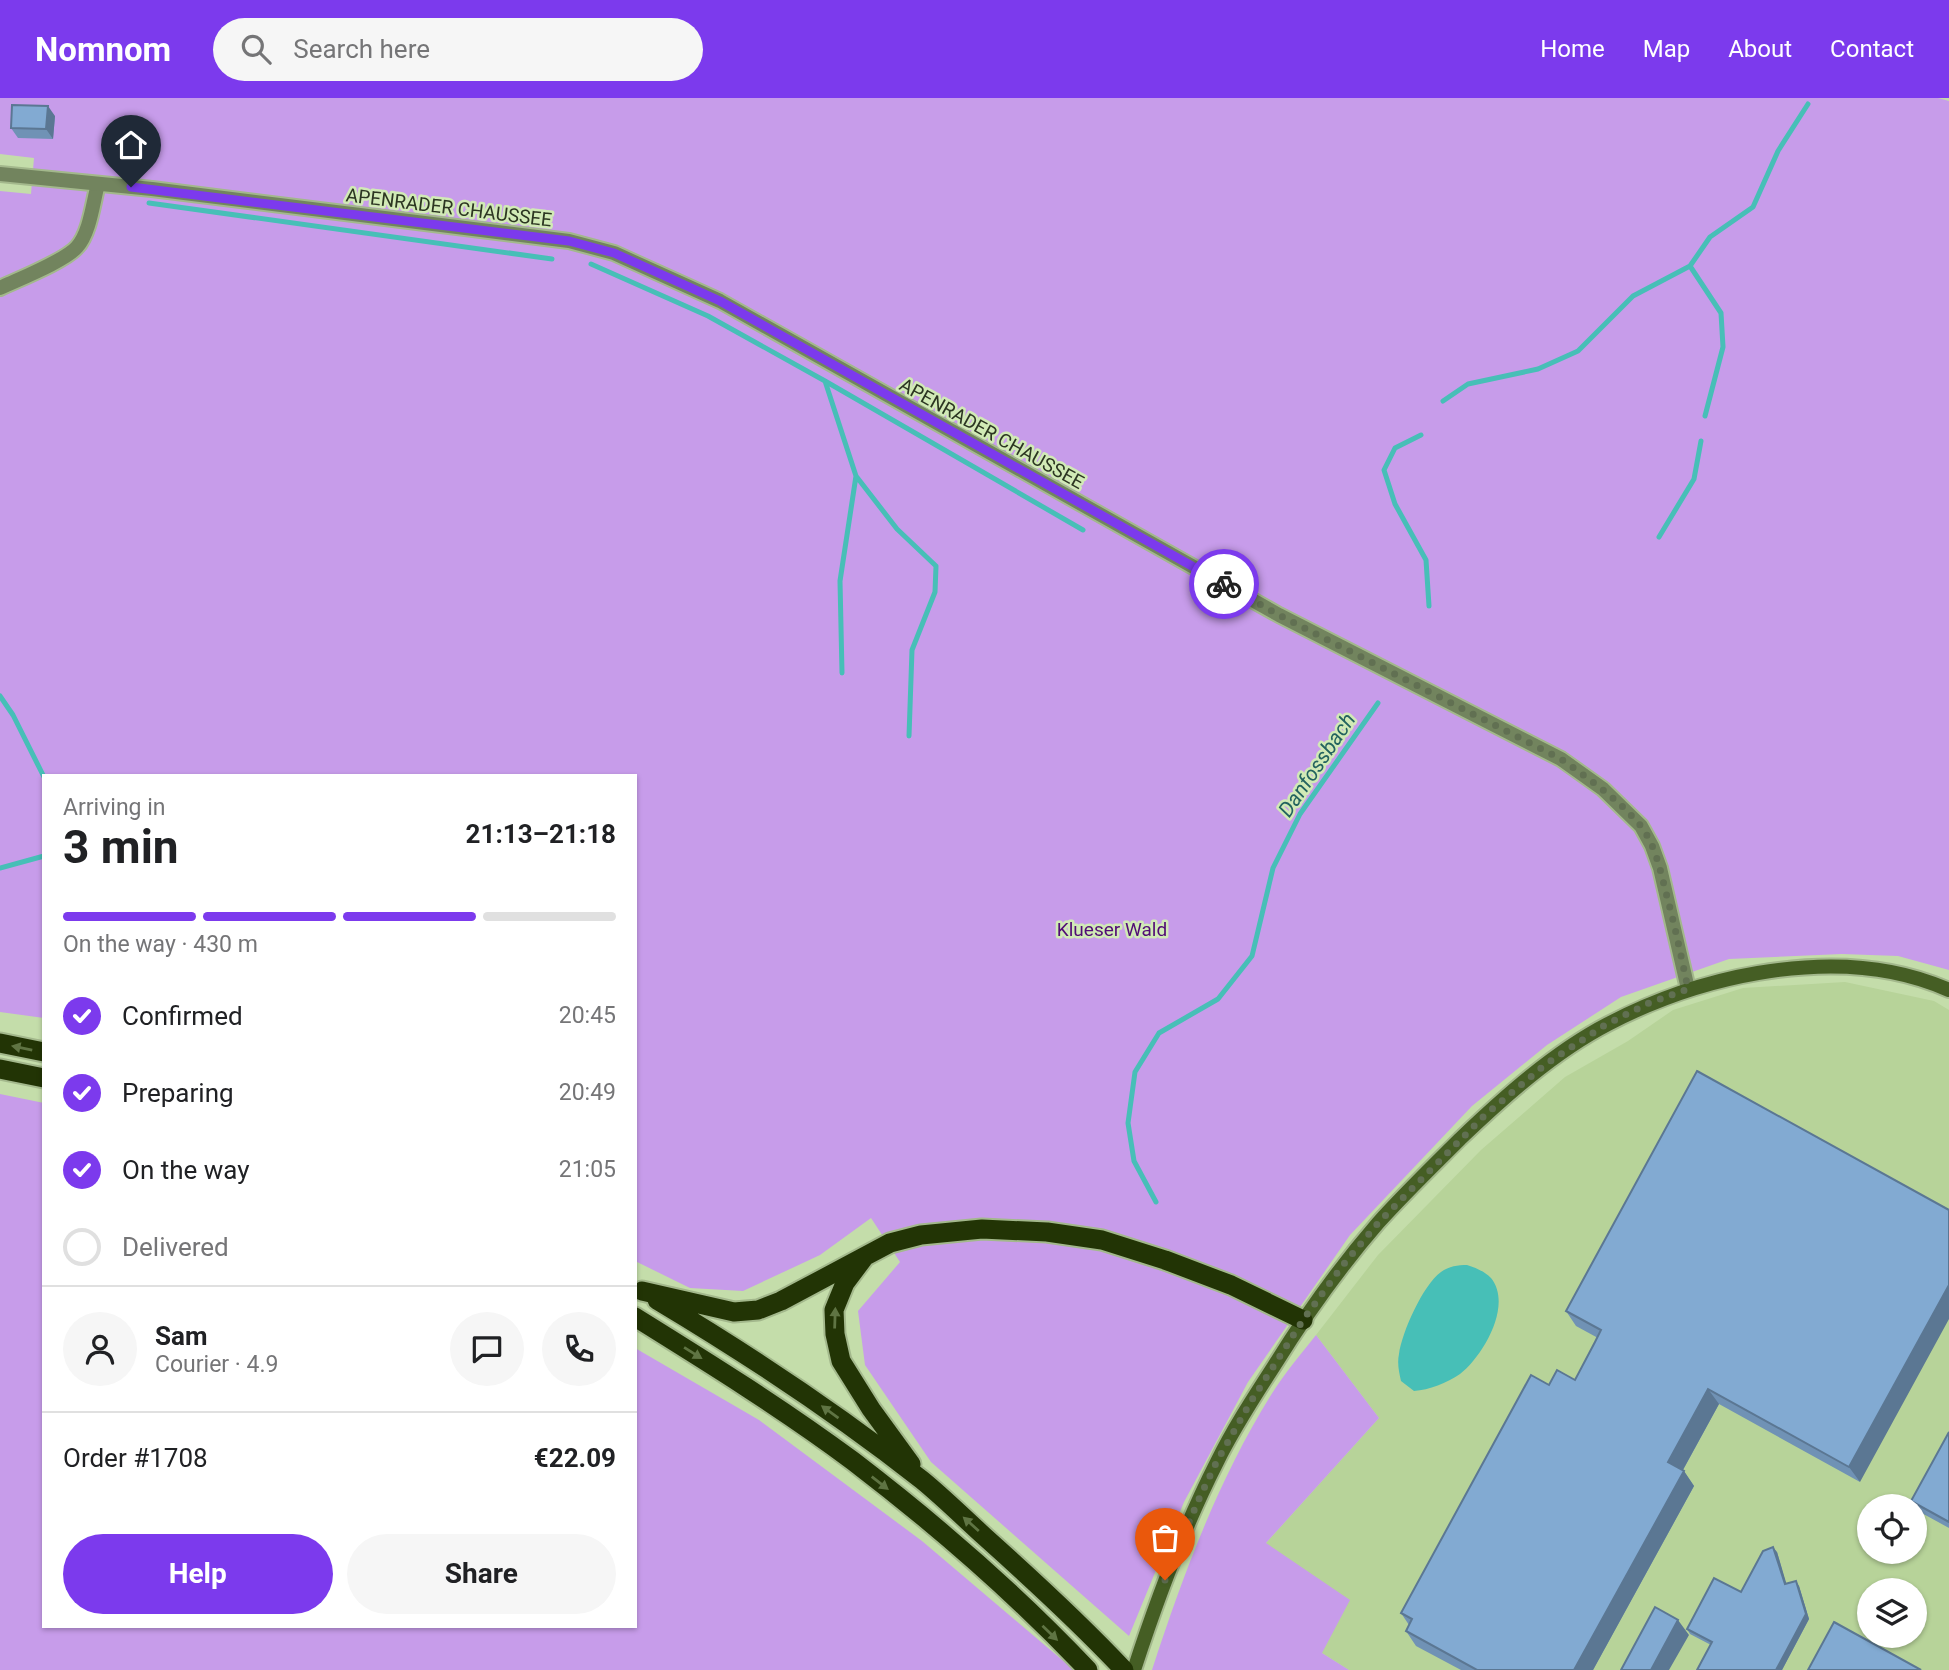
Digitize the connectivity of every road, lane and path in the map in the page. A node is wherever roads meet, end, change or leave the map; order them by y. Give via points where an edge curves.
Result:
1 (0, 174) edge
2 (102, 185) junction
3 (0, 288) edge
4 (1688, 989) junction
5 (1949, 990) edge
6 (0, 1043) edge
7 (42, 1052) edge
8 (0, 1069) edge
9 (42, 1079) edge
10 (867, 1254) junction
11 (638, 1289) edge
12 (637, 1318) edge
13 (1303, 1320) junction
14 (924, 1482) junction
15 (1088, 1670) edge
16 (1124, 1670) edge
17 (1134, 1670) edge

1 - 2 street, APENRADER CHAUSSEE
2 - 3 street via 78,246
2 - 4 street, APENRADER CHAUSSEE via 569,241 614,253 720,301 1279,615 1561,759 1603,789 1641,826 1660,869
4 - 5 main road via 1737,976 1836,965 1887,971
4 - 13 main road via 1605,1025 1546,1064 1485,1115 1379,1222
7 -> 6 highway
8 - 9 highway
10 - 11 highway via 758,1310 734,1312
10 - 13 highway via 921,1235 982,1229 1102,1240 1231,1285
14 -> 10 highway via 841,1361 834,1310 845,1283
14 -> 11 highway via 797,1388
12 -> 15 highway via 861,1468 1005,1589
13 - 17 main road via 1250,1403 1188,1521
16 -> 14 highway

